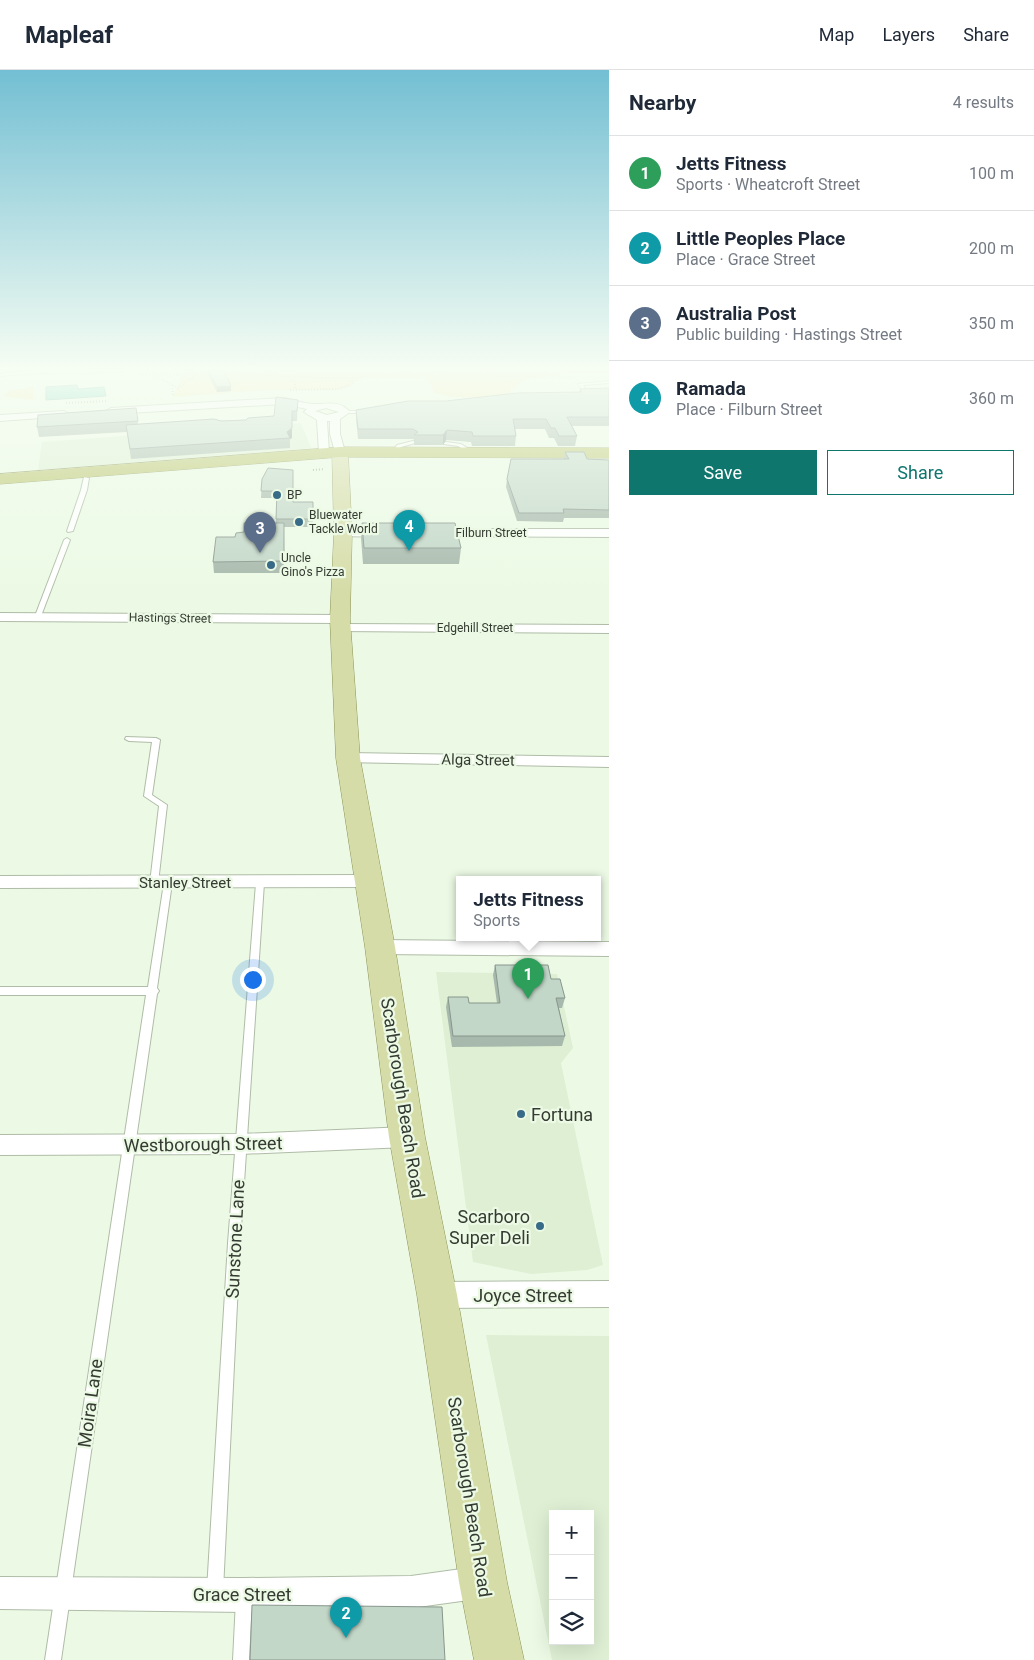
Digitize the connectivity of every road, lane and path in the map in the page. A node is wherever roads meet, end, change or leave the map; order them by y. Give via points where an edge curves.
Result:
1 (329, 443) edge
2 (334, 443) edge
3 (409, 443) edge
4 (447, 443) edge
5 (394, 452) junction
6 (473, 453) junction
7 (609, 453) edge
8 (332, 456) junction
9 (609, 460) edge
10 (86, 478) junction
11 (0, 479) edge
12 (0, 484) edge
13 (70, 532) dead end
14 (343, 533) junction
15 (396, 533) edge
16 (415, 533) edge
17 (609, 533) edge
18 (67, 540) dead end
19 (38, 616) junction
20 (0, 617) edge
21 (340, 624) junction
22 (609, 629) edge
23 (129, 739) dead end
24 (348, 758) junction
25 (609, 762) edge
26 (0, 882) edge
27 (369, 882) junction
28 (161, 883) junction
29 (260, 883) junction
30 (380, 947) junction
31 (609, 949) edge
32 (0, 991) edge
33 (154, 991) junction
34 (407, 1137) junction
35 (241, 1144) junction
36 (0, 1145) edge
37 (128, 1146) junction
38 (609, 1294) edge
39 (437, 1295) junction
40 (483, 1582) junction
41 (0, 1593) edge
42 (63, 1593) junction
43 (229, 1595) junction
44 (53, 1660) edge
45 (242, 1660) edge
46 (499, 1660) edge

1 - 8 street, Scarborough Beach Road
2 - 8 street, Scarborough Beach Road
3 - 5 lane via 399,446
4 - 6 lane
5 - 6 highway
5 - 8 highway
6 - 7 highway
8 - 9 highway
8 - 10 highway
8 - 11 highway
8 - 14 main road, Scarborough Beach Road via 335,506
10 - 12 highway
10 - 13 lane
14 - 15 street
14 - 21 main road, Scarborough Beach Road
16 - 17 street, Filburn Street
18 - 19 lane
19 - 20 street, Hastings Street
19 - 21 street, Hastings Street
21 - 22 street, Edgehill Street
21 - 24 main road, Scarborough Beach Road
23 - 28 lane, Moira Lane via 156,740 148,796 163,805
24 - 25 street, Alga Street
24 - 27 main road, Scarborough Beach Road
26 - 28 street, Stanley Street
27 - 29 street, Stanley Street
27 - 30 main road, Scarborough Beach Road
28 - 29 street, Stanley Street
28 - 33 lane, Moira Lane
29 - 35 lane, Sunstone Lane
30 - 31 street
30 - 34 main road, Scarborough Beach Road
32 - 33 lane
33 - 37 lane, Moira Lane
34 - 35 street, Westborough Street
34 - 39 main road, Scarborough Beach Road
35 - 37 street, Westborough Street
35 - 43 lane, Sunstone Lane
36 - 37 street, Westborough Street
37 - 42 lane, Moira Lane
38 - 39 street, Joyce Street
39 - 40 main road, Scarborough Beach Road
40 - 43 street, Grace Street via 411,1592
40 - 46 main road, Scarborough Beach Road
41 - 42 street, Grace Street
42 - 43 street, Grace Street
42 - 44 lane, Moira Lane
43 - 45 lane, Sunstone Lane

